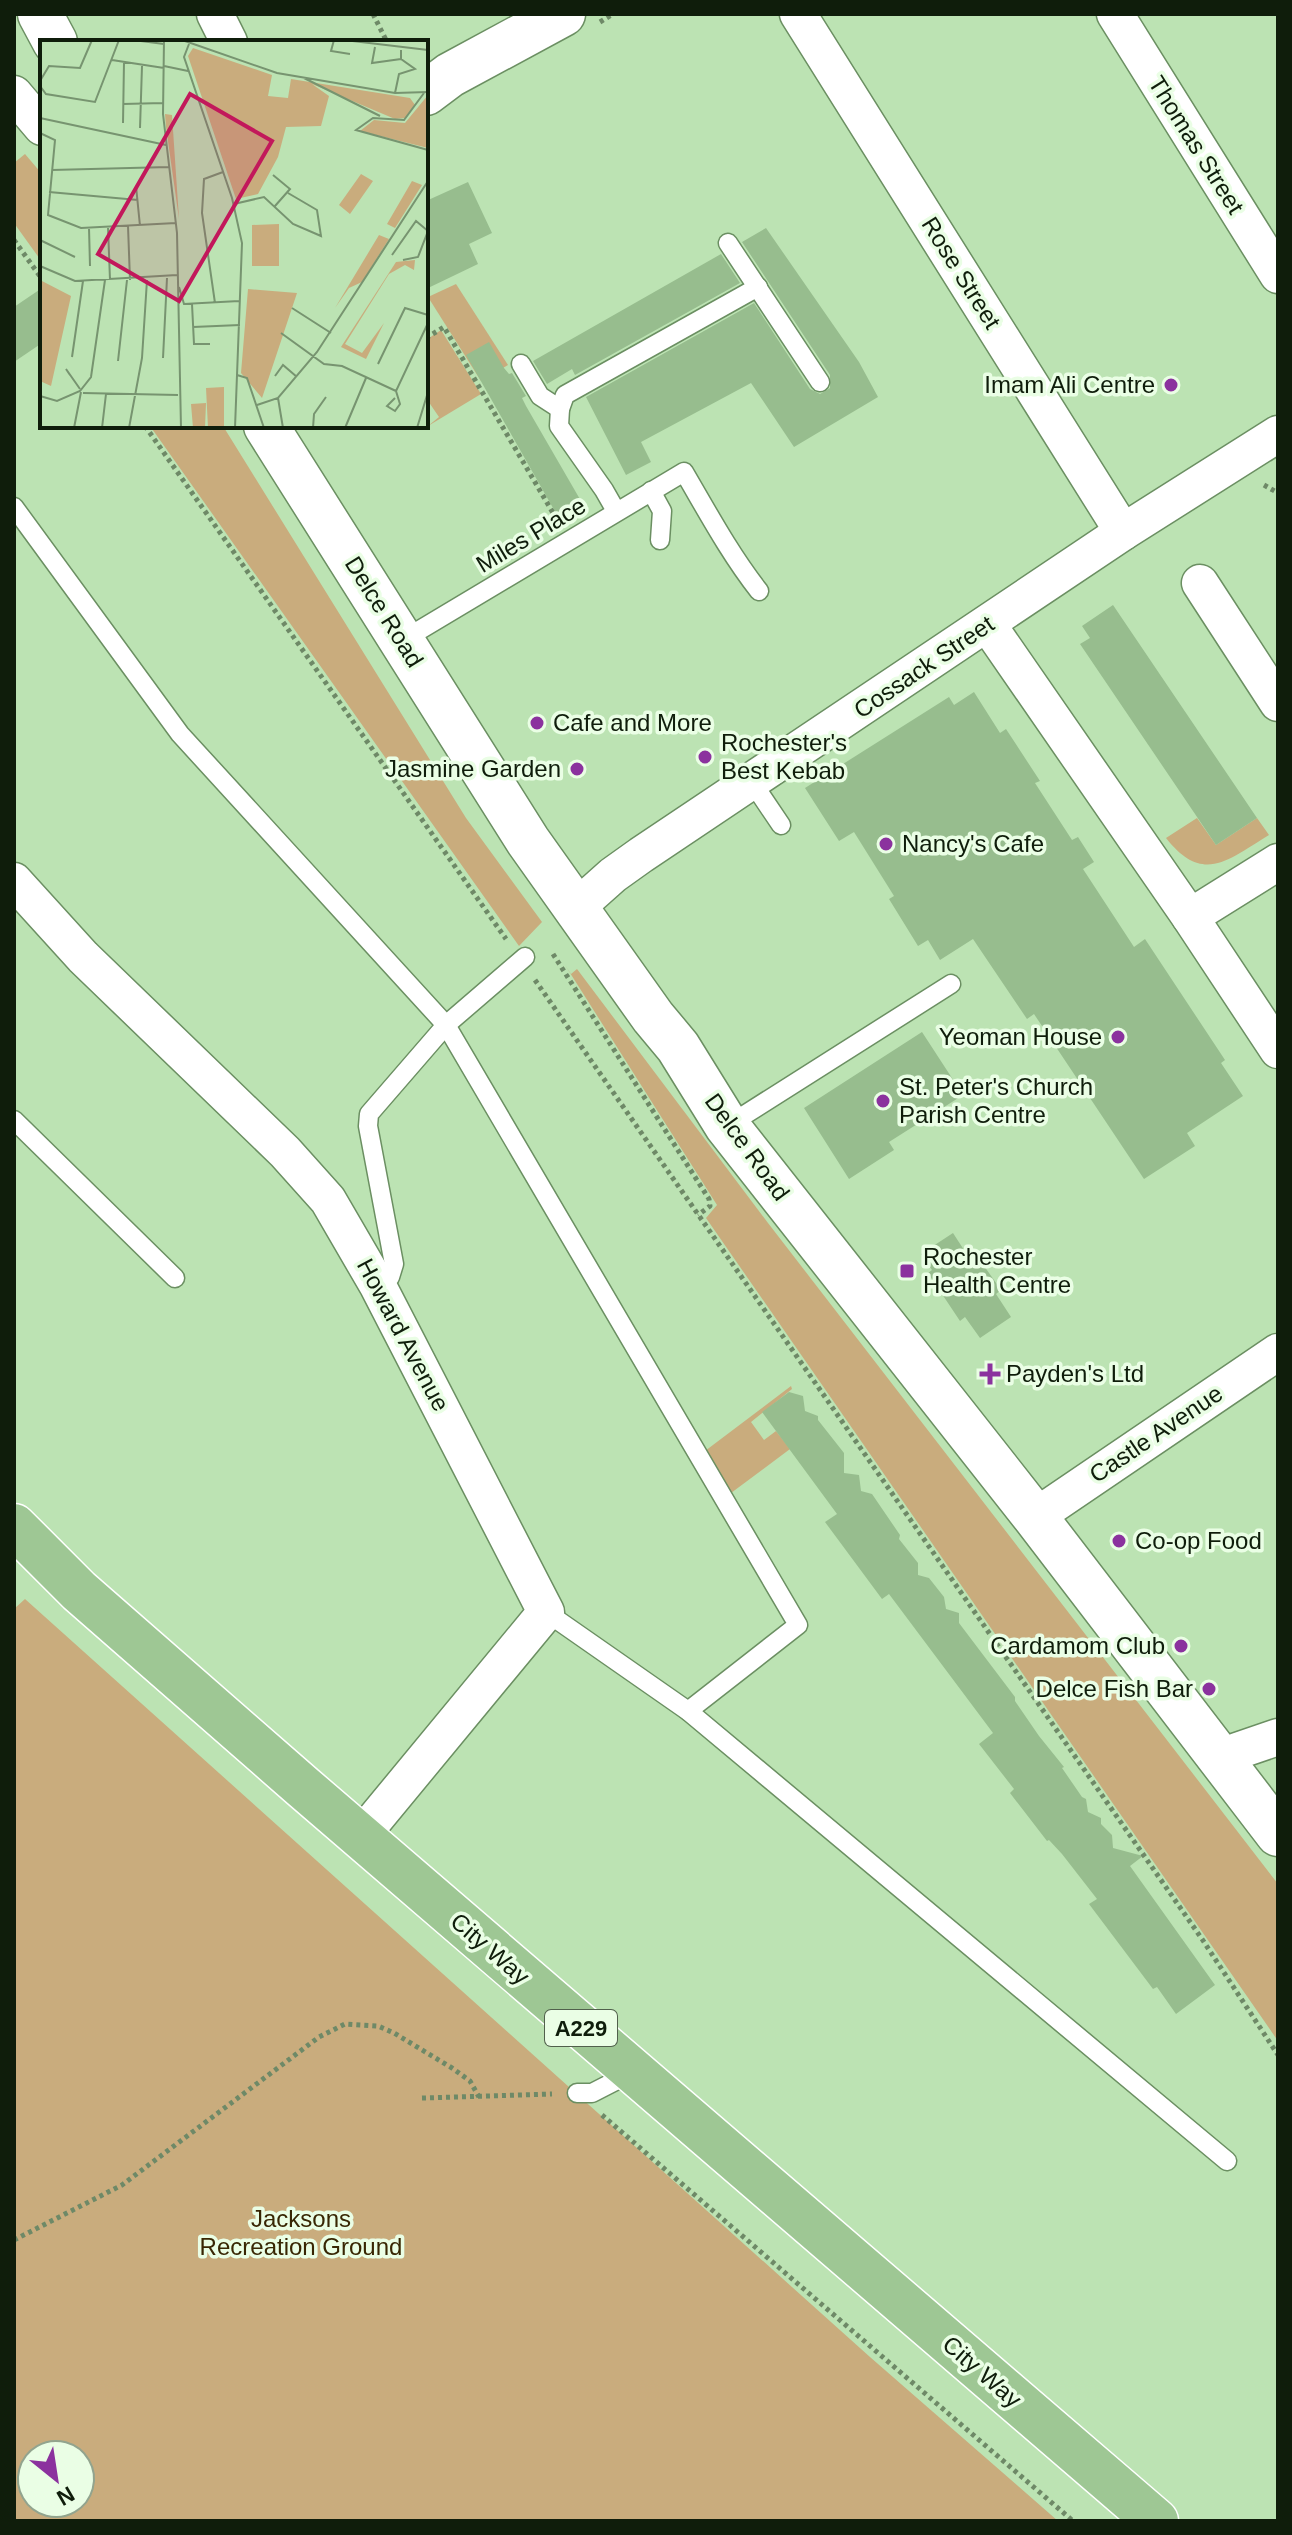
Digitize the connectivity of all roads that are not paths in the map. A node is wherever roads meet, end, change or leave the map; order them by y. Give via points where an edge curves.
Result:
1 (40, 14) edge
2 (215, 14) edge
3 (798, 14) edge
4 (1115, 14) edge
5 (538, 20) edge
6 (54, 40) edge
7 (228, 40) edge
8 (428, 92) edge
9 (14, 94) edge
10 (40, 125) edge
11 (728, 243) dead end
12 (1278, 275) edge
13 (758, 287) junction
14 (521, 364) dead end
15 (820, 382) dead end
16 (560, 409) junction
17 (267, 428) edge
18 (1278, 434) edge
19 (651, 491) junction
20 (14, 507) edge
21 (616, 511) junction
22 (1123, 532) junction
23 (660, 540) dead end
24 (1200, 583) dead end
25 (759, 591) dead end
26 (988, 625) junction
27 (403, 640) junction
28 (1278, 703) edge
29 (752, 782) junction
30 (781, 825) dead end
31 (1278, 862) edge
32 (14, 881) edge
33 (576, 908) junction
34 (1190, 917) junction
35 (524, 959) road end
36 (951, 984) dead end
37 (446, 1025) junction
38 (1274, 1035) edge
39 (14, 1120) edge
40 (727, 1126) junction
41 (175, 1278) dead end
42 (378, 1286) junction
43 (1278, 1352) edge
44 (1035, 1517) junction
45 (15, 1530) edge
46 (546, 1612) junction
47 (688, 1711) junction
48 (1278, 1737) edge
49 (1222, 1760) junction
50 (1278, 1834) edge
51 (361, 1836) junction
52 (633, 2072) junction
53 (577, 2093) road end
54 (1227, 2161) dead end
55 (1156, 2521) edge

1 - 6 street
2 - 7 street
3 - 22 street, Rose Street
4 - 12 street, Thomas Street
5 - 8 street
9 - 10 street
11 - 13 lane
13 - 15 lane
13 - 16 lane via 567,393
14 - 16 lane via 540,396
16 - 21 lane via 561,430
17 - 27 street, Delce Road
18 - 22 street, Cossack Street
19 - 21 lane, Miles Place
19 - 23 lane via 662,511
19 - 25 lane, Miles Place via 684,472 733,558
20 - 37 lane via 180,734
21 - 27 lane, Miles Place
22 - 26 street, Cossack Street
24 - 28 street
26 - 29 street, Cossack Street
26 - 34 street
27 - 33 street, Delce Road via 505,806
29 - 30 lane
29 - 33 street, Cossack Street via 613,875
31 - 34 street
32 - 42 street, Howard Avenue via 83,957 317,1186
33 - 40 street, Delce Road via 693,1068
34 - 38 street
35 - 37 lane
36 - 40 lane
37 - 42 lane via 368,1117 394,1264 390,1277
37 - 47 lane via 798,1625
39 - 41 lane
40 - 44 street, Delce Road
42 - 46 street, Howard Avenue
43 - 44 street, Castle Avenue
44 - 49 street, Delce Road
45 - 51 main road, City Way / A229
46 - 47 lane
46 - 51 street
47 - 54 lane
48 - 49 street
49 - 50 street, Delce Road
51 - 52 main road, City Way / A229
52 - 53 lane via 592,2093
52 - 55 main road, City Way / A229

